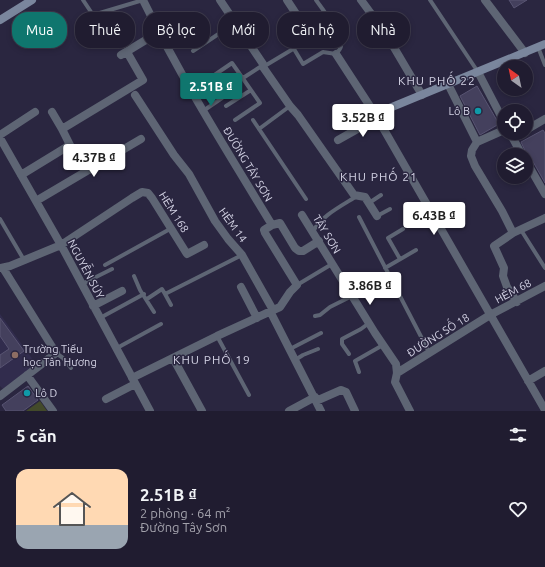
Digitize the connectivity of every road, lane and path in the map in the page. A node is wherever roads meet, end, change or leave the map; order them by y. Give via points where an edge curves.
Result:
1 (32, 0) edge
2 (83, 0) edge
3 (143, 0) edge
4 (220, 0) edge
5 (287, 0) edge
6 (316, 0) edge
7 (361, 0) edge
8 (430, 0) edge
9 (485, 0) edge
10 (149, 12) edge
11 (228, 12) edge
12 (295, 12) edge
13 (324, 12) edge
14 (0, 20) edge
15 (218, 34) edge
16 (143, 42) edge
17 (542, 46) edge
18 (168, 48) edge
19 (251, 48) edge
20 (294, 48) joint
21 (341, 48) edge
22 (193, 51) dead end
23 (525, 53) junction
24 (336, 54) junction
25 (545, 65) edge
26 (263, 66) junction
27 (478, 72) junction
28 (210, 78) dead end
29 (242, 78) junction
30 (448, 84) junction
31 (251, 90) junction
32 (135, 95) dead end
33 (422, 95) junction
34 (222, 98) dead end
35 (226, 106) dead end
36 (290, 106) junction
37 (497, 109) edge
38 (202, 111) junction
39 (36, 112) dead end
40 (52, 112) dead end
41 (376, 116) junction
42 (235, 120) dead end
43 (253, 120) dead end
44 (544, 122) edge
45 (533, 127) edge
46 (62, 129) junction
47 (259, 129) junction
48 (497, 133) edge
49 (141, 139) dead end
50 (1, 140) edge
51 (338, 140) dead end
52 (477, 142) junction
53 (70, 145) junction
54 (86, 172) junction
55 (533, 173) edge
56 (21, 175) junction
57 (545, 194) edge
58 (359, 195) junction
59 (381, 195) dead end
60 (306, 198) dead end
61 (36, 201) junction
62 (369, 203) junction
63 (390, 209) dead end
64 (302, 215) dead end
65 (377, 216) joint
66 (359, 217) dead end
67 (545, 218) edge
68 (0, 219) edge
69 (276, 224) junction
70 (170, 228) junction
71 (403, 229) dead end
72 (521, 230) junction
73 (313, 232) junction
74 (513, 233) junction
75 (319, 242) junction
76 (61, 244) junction
77 (204, 245) dead end
78 (416, 250) dead end
79 (242, 255) junction
80 (400, 259) junction
81 (25, 260) junction
82 (332, 264) junction
83 (105, 265) dead end
84 (1, 268) edge
85 (385, 268) junction
86 (545, 268) edge
87 (112, 269) dead end
88 (134, 276) dead end
89 (82, 285) junction
90 (297, 285) junction
91 (545, 286) edge
92 (241, 287) dead end
93 (122, 291) dead end
94 (144, 294) junction
95 (165, 294) junction
96 (352, 296) junction
97 (147, 299) junction
98 (516, 302) junction
99 (171, 305) dead end
100 (93, 306) junction
101 (272, 311) junction
102 (154, 312) dead end
103 (490, 315) junction
104 (315, 316) dead end
105 (100, 318) junction
106 (257, 318) junction
107 (369, 323) junction
108 (161, 324) dead end
109 (322, 333) dead end
110 (217, 336) junction
111 (383, 345) junction
112 (116, 348) junction
113 (318, 349) dead end
114 (289, 350) junction
115 (56, 353) junction
116 (430, 353) junction
117 (349, 354) dead end
118 (174, 358) junction
119 (295, 360) junction
120 (71, 368) dead end
121 (545, 371) edge
122 (359, 372) dead end
123 (397, 373) junction
124 (27, 375) junction
125 (134, 381) junction
126 (528, 381) junction
127 (1, 395) edge
128 (249, 395) dead end
129 (106, 399) dead end
130 (316, 399) junction
131 (545, 410) edge
132 (53, 411) edge
133 (150, 411) edge
134 (202, 411) edge
135 (289, 411) edge
136 (321, 411) edge
137 (356, 411) edge
138 (410, 411) edge

1 - 14 street
2 - 3 lane, ĐƯỜNG TÂY SƠN via 93,16
3 - 10 street, ĐƯỜNG TÂY SƠN
4 - 11 street
5 - 12 street
6 - 13 lane
7 - 33 street via 386,34
8 - 27 lane
9 - 23 street
15 - 22 lane
16 - 46 street via 124,54 143,80
17 - 23 street
17 - 25 lane
18 - 38 street, ĐƯỜNG TÂY SƠN
19 - 26 street
20 - 24 lane via 303,64 323,52
20 - 26 lane
21 - 24 lane
23 - 27 street
24 - 41 street
26 - 29 lane
26 - 36 street
27 - 30 street
27 - 37 street
28 - 29 lane via 232,63
29 - 31 lane
30 - 33 street
30 - 52 street
31 - 35 lane
31 - 42 lane via 260,103
32 - 79 street, HẺM 14 via 189,174 215,221
33 - 41 street
34 - 38 lane
36 - 47 lane
36 - 58 street via 354,195
38 - 69 street, ĐƯỜNG TÂY SƠN
39 - 50 street
40 - 46 street
41 - 51 street
41 - 103 street
43 - 47 lane
44 - 45 street
46 - 53 street
47 - 60 lane
48 - 52 street
49 - 54 street
50 - 56 street, NGUYỄN SÚY
52 - 74 street via 471,156
53 - 54 street
53 - 56 street
54 - 61 street
55 - 57 street
56 - 61 street, NGUYỄN SÚY
58 - 62 street via 365,197
58 - 73 lane via 322,219
59 - 62 lane
61 - 76 street, NGUYỄN SÚY
62 - 65 street
63 - 65 lane
64 - 73 street, TÂY SƠN
66 - 85 lane
67 - 72 street
68 - 81 lane
69 - 75 street, ĐƯỜNG TÂY SƠN via 299,251
69 - 90 street via 264,230
70 - 76 street, HẺM 168 via 152,198 148,193 142,192
70 - 77 street, HẺM 168 via 187,254
70 - 83 lane
71 - 80 lane via 388,238
72 - 74 street
72 - 86 lane
73 - 75 street, TÂY SƠN
74 - 98 street via 494,246 504,268 503,276 507,287
75 - 82 street, TÂY SƠN
76 - 81 street
76 - 89 street, NGUYỄN SÚY
78 - 80 lane
79 - 95 lane
79 - 101 street, HẺM 14
80 - 85 lane
81 - 84 street
82 - 90 lane
82 - 96 street, TÂY SƠN
84 - 115 street
85 - 116 lane
87 - 89 lane
88 - 94 lane
89 - 100 street, NGUYỄN SÚY
90 - 101 street via 280,307
91 - 98 street, HẺM 68
92 - 106 street
93 - 100 street
94 - 97 lane
94 - 105 lane
95 - 97 lane via 162,289
95 - 99 lane
96 - 104 lane
96 - 107 street, TÂY SƠN
97 - 102 lane
98 - 103 street, HẺM 68
100 - 105 street, NGUYỄN SÚY
101 - 106 street
101 - 114 street, HẺM 14
103 - 116 street, ĐƯỜNG SỐ 18
103 - 126 street
105 - 112 street, NGUYỄN SÚY
106 - 110 street
107 - 111 street, TÂY SƠN
107 - 117 lane via 342,339 342,344
108 - 112 lane
109 - 114 lane
110 - 118 street
110 - 128 lane
111 - 122 lane via 355,361
111 - 123 street, TÂY SƠN via 396,364
112 - 125 street, NGUYỄN SÚY
113 - 119 lane
114 - 119 street, HẺM 14
115 - 120 lane
115 - 124 street
116 - 123 street, ĐƯỜNG SỐ 18
118 - 125 street
118 - 134 street
119 - 130 street, HẺM 14
121 - 126 street
123 - 138 street, TÂY SƠN via 395,382
124 - 127 street
124 - 132 street
125 - 129 street
125 - 133 street, NGUYỄN SÚY
126 - 131 street
130 - 135 street
130 - 136 street, HẺM 14
130 - 137 street via 344,390

